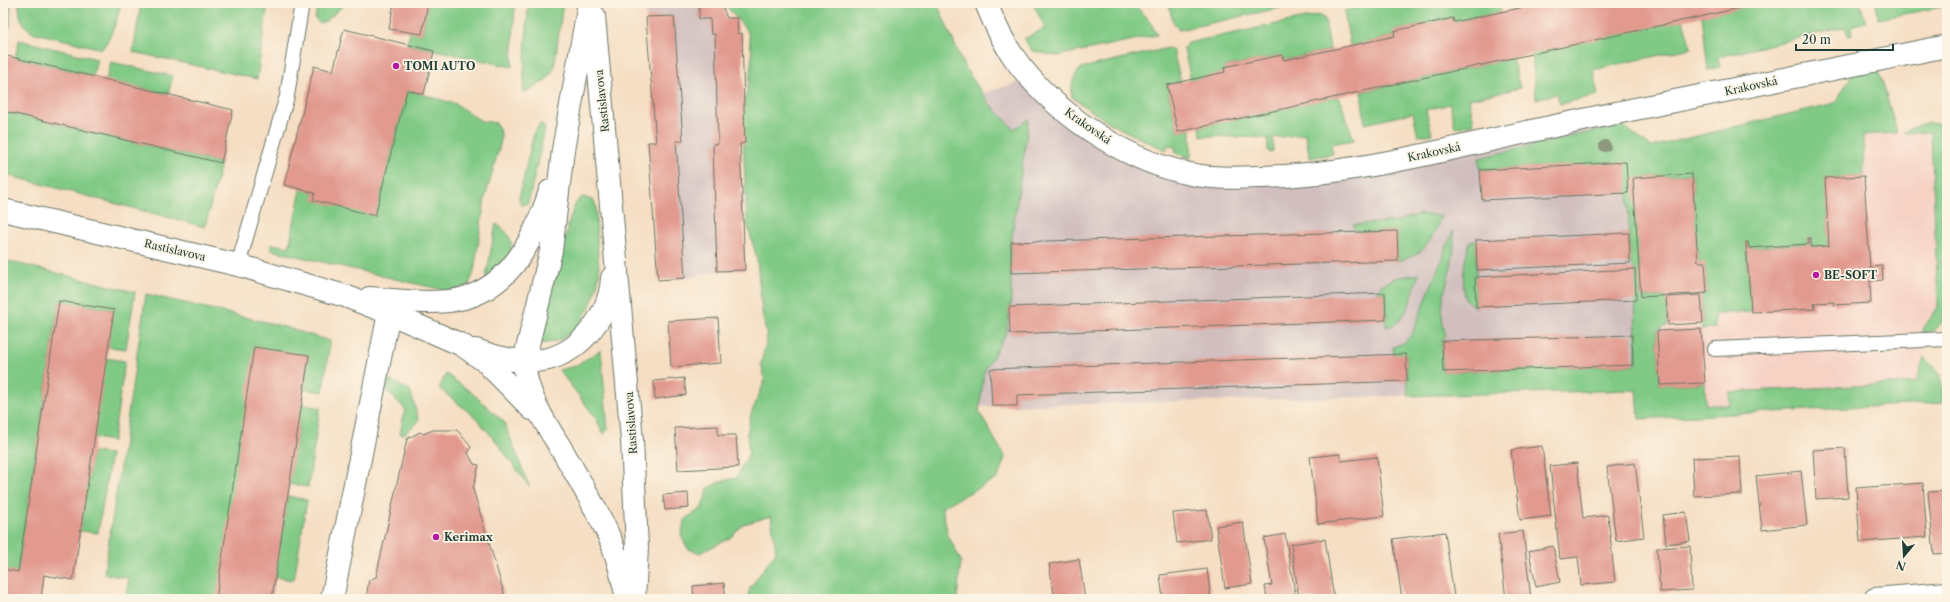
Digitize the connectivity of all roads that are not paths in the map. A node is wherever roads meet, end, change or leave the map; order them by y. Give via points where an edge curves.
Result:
1 (302, 3) edge
2 (589, 3) edge
3 (592, 3) edge
4 (986, 3) edge
5 (1947, 46) edge
6 (563, 150) junction
7 (3, 210) edge
8 (615, 248) junction
9 (238, 265) junction
10 (345, 296) junction
11 (389, 313) junction
12 (1947, 339) edge
13 (462, 345) junction
14 (1715, 349) dead end
15 (524, 362) junction
16 (545, 424) junction
17 (1947, 593) edge
18 (332, 599) edge
19 (627, 599) edge
20 (634, 599) edge
21 (1875, 599) edge

1 - 9 lane via 287,96
2 - 6 street, Rastislavova
3 - 8 street, Rastislavova
4 - 5 street, Krakovská via 998,33 1031,78 1062,108 1101,137 1141,158 1180,172 1223,178 1283,177 1367,166
6 - 10 street, Rastislavova via 547,203 532,235 517,261 498,283 465,298 450,301 416,302
6 - 15 street, Rastislavova via 551,251
7 - 9 street, Rastislavova
8 - 15 street, Rastislavova via 612,288 608,302 592,329 559,355 547,360
8 - 20 street, Rastislavova via 634,470 637,548
9 - 10 street, Rastislavova
10 - 11 street, Rastislavova
11 - 13 street, Rastislavova
11 - 18 street
12 - 14 lane
13 - 15 street, Rastislavova via 492,356
13 - 16 street, Rastislavova via 486,362
15 - 16 street, Rastislavova via 528,388
16 - 19 street, Rastislavova via 608,533
17 - 21 street

